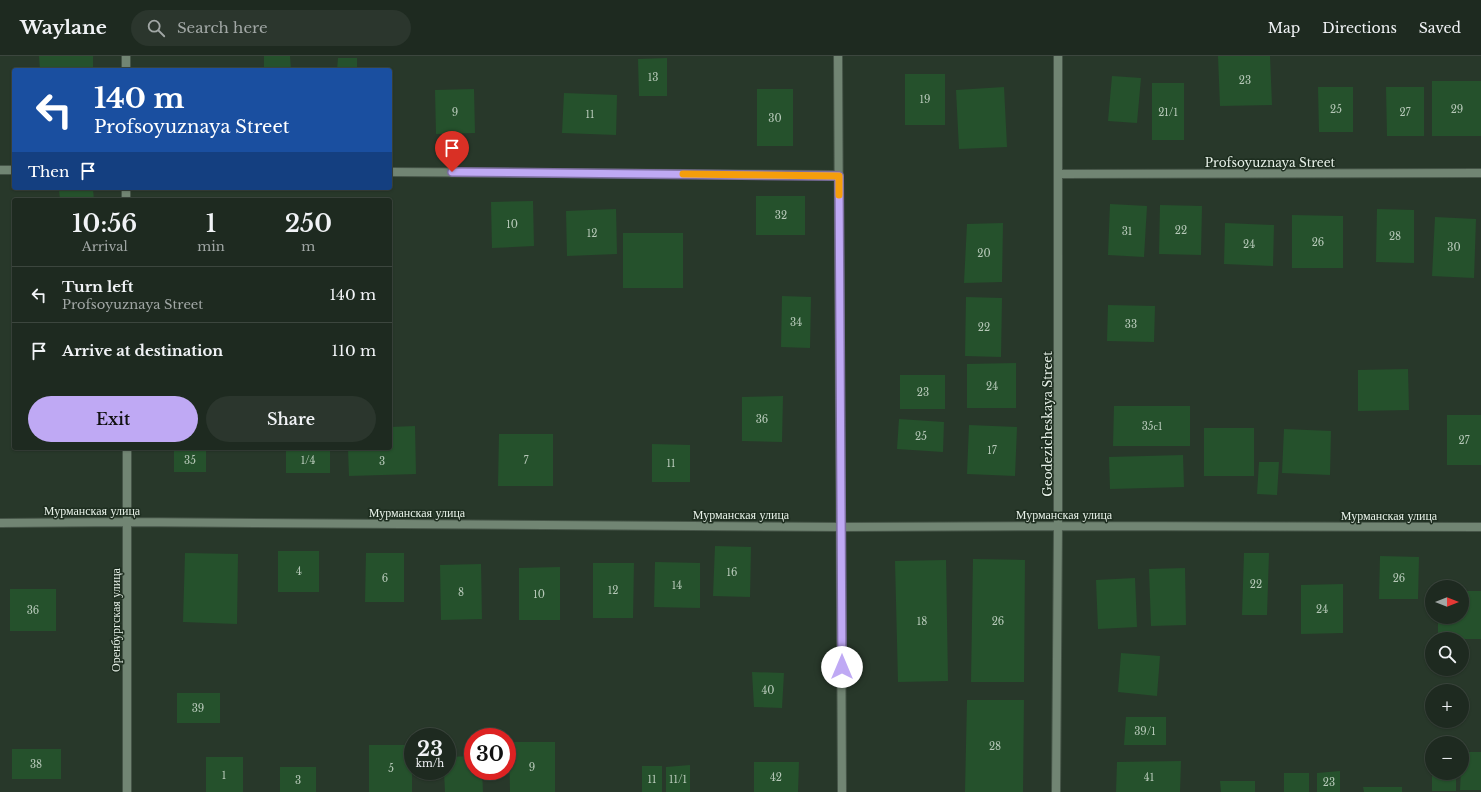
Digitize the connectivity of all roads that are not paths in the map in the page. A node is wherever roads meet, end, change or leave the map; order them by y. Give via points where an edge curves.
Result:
1 (126, 56) edge
2 (838, 56) edge
3 (1058, 56) edge
4 (126, 68) edge
5 (0, 170) edge
6 (12, 170) edge
7 (392, 172) edge
8 (1481, 173) edge
9 (1059, 174) junction
10 (839, 176) junction
11 (127, 450) edge
12 (127, 522) junction
13 (0, 523) edge
14 (1058, 526) junction
15 (842, 527) junction
16 (1481, 527) edge
17 (127, 792) edge
18 (842, 792) edge
19 (1056, 792) edge

1 - 4 street
2 - 10 street
3 - 9 street, Geodezicheskaya Street
5 - 6 street
7 - 10 street
8 - 9 street, Profsoyuznaya Street
9 - 14 street, Geodezicheskaya Street
10 - 15 street
11 - 12 street, Оренбургская улица
12 - 13 street, Мурманская улица
12 - 15 street, Мурманская улица
12 - 17 street, Оренбургская улица
14 - 15 street, Мурманская улица
14 - 16 street, Мурманская улица
14 - 19 street, Geodezicheskaya Street
15 - 18 street

